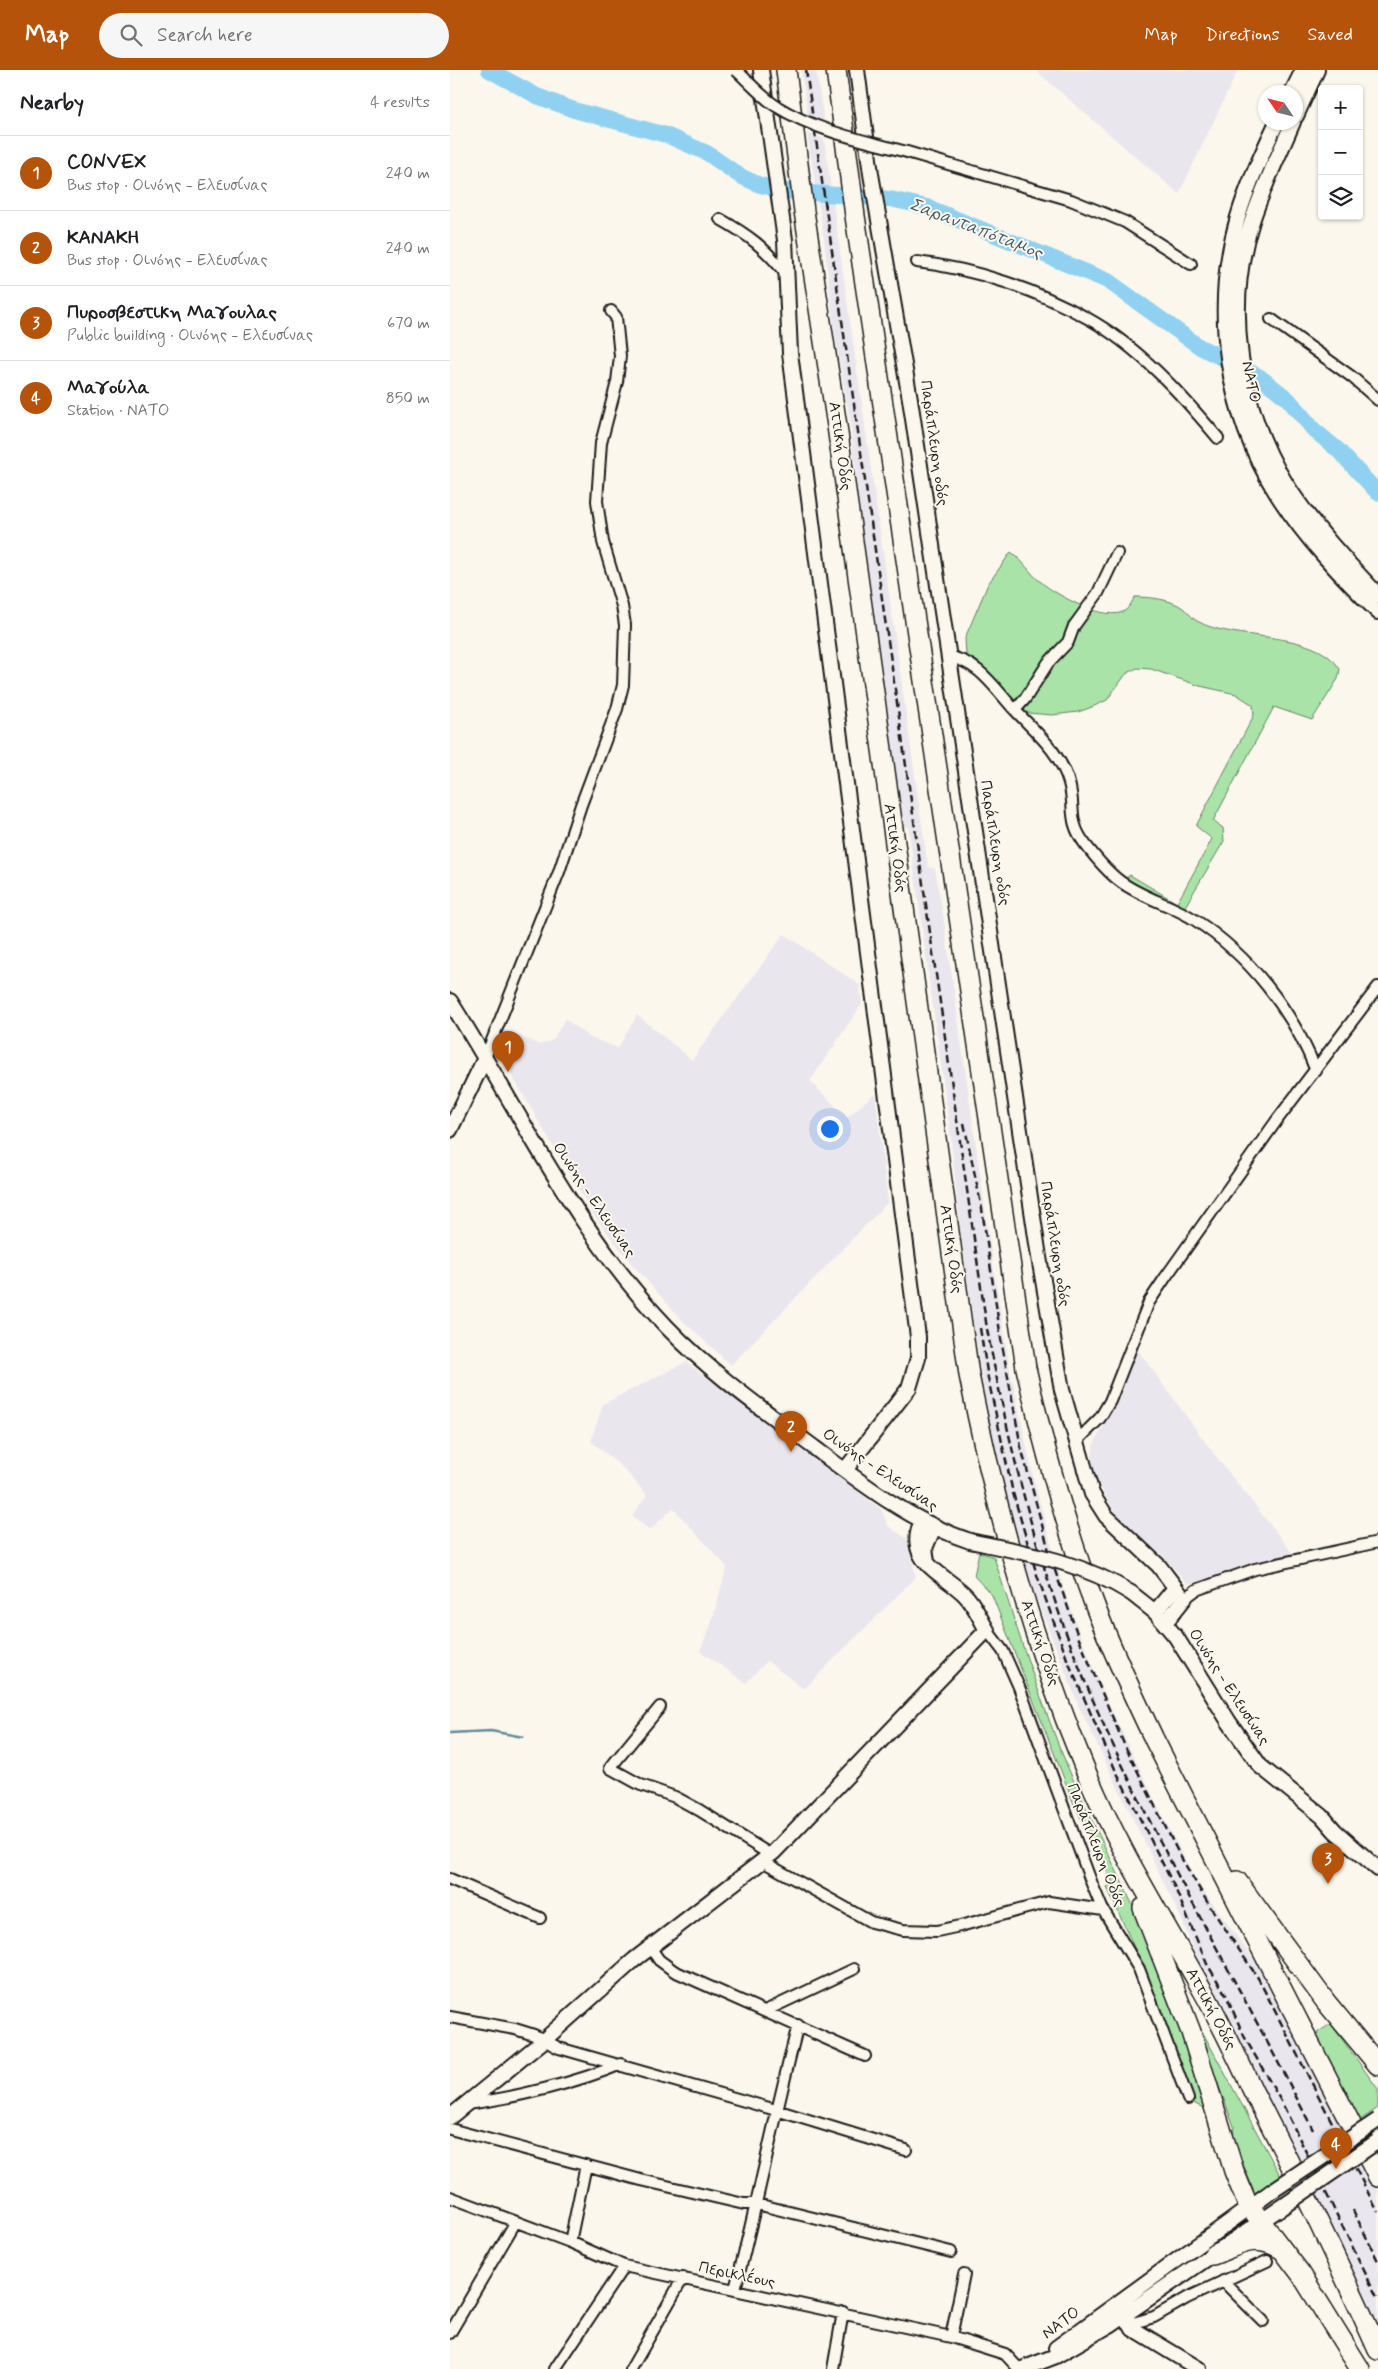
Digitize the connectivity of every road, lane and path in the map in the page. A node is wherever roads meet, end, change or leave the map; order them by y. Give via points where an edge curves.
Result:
1 (736, 70) edge
2 (761, 70) edge
3 (786, 70) edge
4 (836, 70) edge
5 (857, 70) edge
6 (1303, 70) edge
7 (1317, 70) edge
8 (1296, 85) edge
9 (1303, 101) edge
10 (1274, 130) edge
11 (1290, 130) edge
12 (720, 219) dead end
13 (917, 262) dead end
14 (1191, 264) dead end
15 (786, 274) junction
16 (611, 311) dead end
17 (1232, 316) junction
18 (1271, 319) dead end
19 (1378, 400) edge
20 (1248, 416) junction
21 (1218, 438) dead end
22 (1117, 553) dead end
23 (1378, 595) edge
24 (1378, 612) edge
25 (947, 656) junction
26 (1015, 710) junction
27 (1378, 987) edge
28 (450, 1001) edge
29 (486, 1058) junction
30 (1316, 1071) junction
31 (450, 1130) edge
32 (1076, 1442) junction
33 (844, 1470) junction
34 (928, 1524) junction
35 (1378, 1542) edge
36 (1180, 1593) junction
37 (1155, 1612) junction
38 (1165, 1623) junction
39 (987, 1630) junction
40 (660, 1707) dead end
41 (1176, 1782) junction
42 (1322, 1816) junction
43 (1378, 1856) edge
44 (767, 1858) junction
45 (1378, 1869) edge
46 (1135, 1872) junction
47 (450, 1879) edge
48 (1103, 1910) junction
49 (540, 1918) dead end
50 (650, 1947) junction
51 (854, 1969) dead end
52 (765, 2011) junction
53 (450, 2017) edge
54 (798, 2026) junction
55 (543, 2041) junction
56 (866, 2056) dead end
57 (621, 2064) junction
58 (1378, 2065) edge
59 (1188, 2100) dead end
60 (465, 2104) junction
61 (776, 2110) junction
62 (450, 2116) edge
63 (1378, 2120) edge
64 (450, 2129) edge
65 (1378, 2141) edge
66 (906, 2150) dead end
67 (586, 2164) junction
68 (1378, 2177) edge
69 (450, 2197) edge
70 (757, 2204) junction
71 (1249, 2206) junction
72 (1260, 2222) junction
73 (515, 2223) junction
74 (570, 2242) junction
75 (951, 2252) dead end
76 (1213, 2255) junction
77 (1274, 2255) junction
78 (624, 2266) junction
79 (964, 2274) dead end
80 (683, 2278) junction
81 (1223, 2282) junction
82 (735, 2290) junction
83 (843, 2312) junction
84 (1128, 2319) junction
85 (1263, 2321) dead end
86 (450, 2332) edge
87 (952, 2337) junction
88 (1378, 2350) edge
89 (1044, 2359) junction
90 (555, 2369) edge
91 (631, 2369) edge
92 (833, 2369) edge
93 (1020, 2369) edge
94 (1199, 2369) edge
95 (1360, 2369) edge

1 - 14 street, bridge via 775,105 796,117 836,133 1071,200 1125,222
2 - 15 street via 781,209
3 - 46 highway, Αττική Οδός via 969,1376 980,1430 1031,1620 1083,1764
4 - 41 highway via 1026,1368 1068,1530 1095,1606 1120,1667
5 - 25 street, Παράπλευρη οδός
6 - 8 street
7 - 9 street
10 - 17 street, ΝΑΤΟ via 1238,217 1228,274
11 - 17 street, ΝΑΤΟ via 1252,222
12 - 15 street via 766,249
13 - 21 street via 994,278 1087,318 1157,372
15 - 33 street via 790,353 918,1337 918,1358 909,1388
16 - 29 street via 616,317 620,356 617,382 601,443 597,501 603,542 626,625 623,685 559,872
17 - 20 street, ΝΑΤΟ via 1240,348
18 - 19 street via 1352,377
20 - 23 street, ΝΑΤΟ via 1301,505
20 - 24 street, ΝΑΤΟ via 1264,470 1291,515 1338,572
22 - 26 street via 1098,593 1074,626 1068,642
25 - 26 street via 958,658 983,674
25 - 32 street, Παράπλευρη οδός via 1039,1257 1062,1390
26 - 30 street via 1056,755 1069,782 1073,823 1090,850 1121,882 1195,920 1230,948 1280,1003 1302,1038
27 - 30 street
28 - 29 street, Οινόης - Ελευσίνας
29 - 31 street
29 - 33 street, Οινόης - Ελευσίνας via 570,1202 630,1285 666,1326 735,1387
30 - 32 street via 1277,1120 1149,1302 1110,1401 1100,1418
32 - 36 street, Παράπλευρη οδός via 1092,1494 1099,1506 1125,1536 1159,1566
33 - 34 street, Οινόης - Ελευσίνας
34 - 37 street, Οινόης - Ελευσίνας, bridge via 970,1541 1097,1574 1131,1593
34 - 39 street via 918,1530 917,1545 935,1572 966,1595
35 - 36 street via 1255,1569
36 - 37 street
36 - 38 street
37 - 38 street, Οινόης - Ελευσίνας
38 - 42 street, Οινόης - Ελευσίνας via 1260,1766
39 - 44 street
39 - 48 street, Παράπλευρη Οδός via 1003,1651 1019,1687
40 - 44 street via 610,1768 641,1786 675,1797 699,1810
41 - 58 highway via 1275,1935
41 - 68 highway
42 - 43 street, Οινόης - Ελευσίνας via 1341,1825
42 - 45 street, Οινόης - Ελευσίνας
44 - 48 street via 872,1922 903,1930 937,1931 1049,1902
44 - 50 street
46 - 71 highway via 1138,1899 1156,1937 1191,2032 1234,2171
46 - 88 highway, Αττική Οδός via 1203,1992 1336,2255
47 - 49 street
48 - 59 street, Παράπλευρη Οδός via 1139,1968
50 - 52 street via 659,1960 674,1971
50 - 55 street
51 - 52 street
52 - 54 street
53 - 55 street via 515,2029
54 - 56 street
54 - 61 street
55 - 57 street
55 - 60 street
57 - 60 street via 603,2072 524,2093
57 - 61 street
60 - 62 street
61 - 66 street
61 - 70 street
63 - 71 street, ΝΑΤΟ, bridge
64 - 67 street
65 - 72 street, ΝΑΤΟ, bridge
67 - 70 street via 744,2204
67 - 74 street
69 - 73 street, Περικλέους
70 - 75 street
70 - 82 street
71 - 72 highway
71 - 89 street, ΝΑΤΟ
72 - 76 street, ΝΑΤΟ
72 - 77 highway
73 - 74 street, Περικλέους
73 - 86 street
74 - 78 street, Περικλέους
76 - 77 highway via 1252,2240 1271,2243
76 - 84 street, ΝΑΤΟ
77 - 81 street
77 - 95 highway via 1321,2304
78 - 80 street, Περικλέους
78 - 90 street
79 - 87 street
80 - 82 street, Περικλέους
80 - 91 street
81 - 84 street via 1154,2317
81 - 85 street
82 - 83 street, Περικλέους
83 - 87 street, Περικλέους
83 - 92 street
84 - 89 street, ΝΑΤΟ
84 - 94 street via 1142,2335
87 - 93 street, Περικλέους via 1005,2354
89 - 93 street

